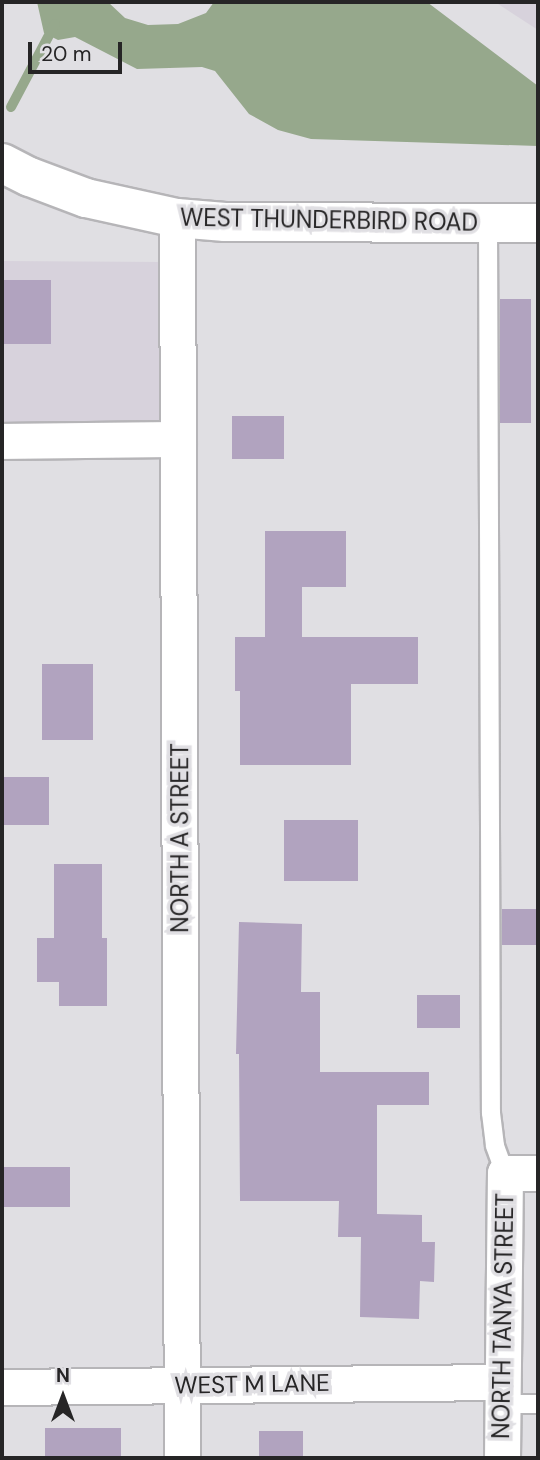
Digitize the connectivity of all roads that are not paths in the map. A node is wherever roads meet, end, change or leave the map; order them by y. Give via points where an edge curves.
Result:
1 (2, 163) edge
2 (177, 219) junction
3 (488, 223) junction
4 (538, 223) edge
5 (178, 439) junction
6 (2, 441) edge
7 (521, 1173) edge
8 (182, 1385) junction
9 (2, 1387) edge
10 (502, 1393) junction
11 (538, 1404) edge
12 (182, 1458) edge
13 (502, 1458) edge

1 - 2 street, WEST THUNDERBIRD ROAD via 86,198
2 - 3 street, WEST THUNDERBIRD ROAD
2 - 5 street, NORTH A STREET
3 - 4 street, WEST THUNDERBIRD ROAD
3 - 7 lane via 491,1114 495,1146
5 - 6 street
5 - 8 street, NORTH A STREET
7 - 10 street, NORTH TANYA STREET
8 - 9 street, WEST M LANE
8 - 10 street, WEST M LANE
8 - 12 street, NORTH A STREET
10 - 11 lane
10 - 13 street, NORTH TANYA STREET

